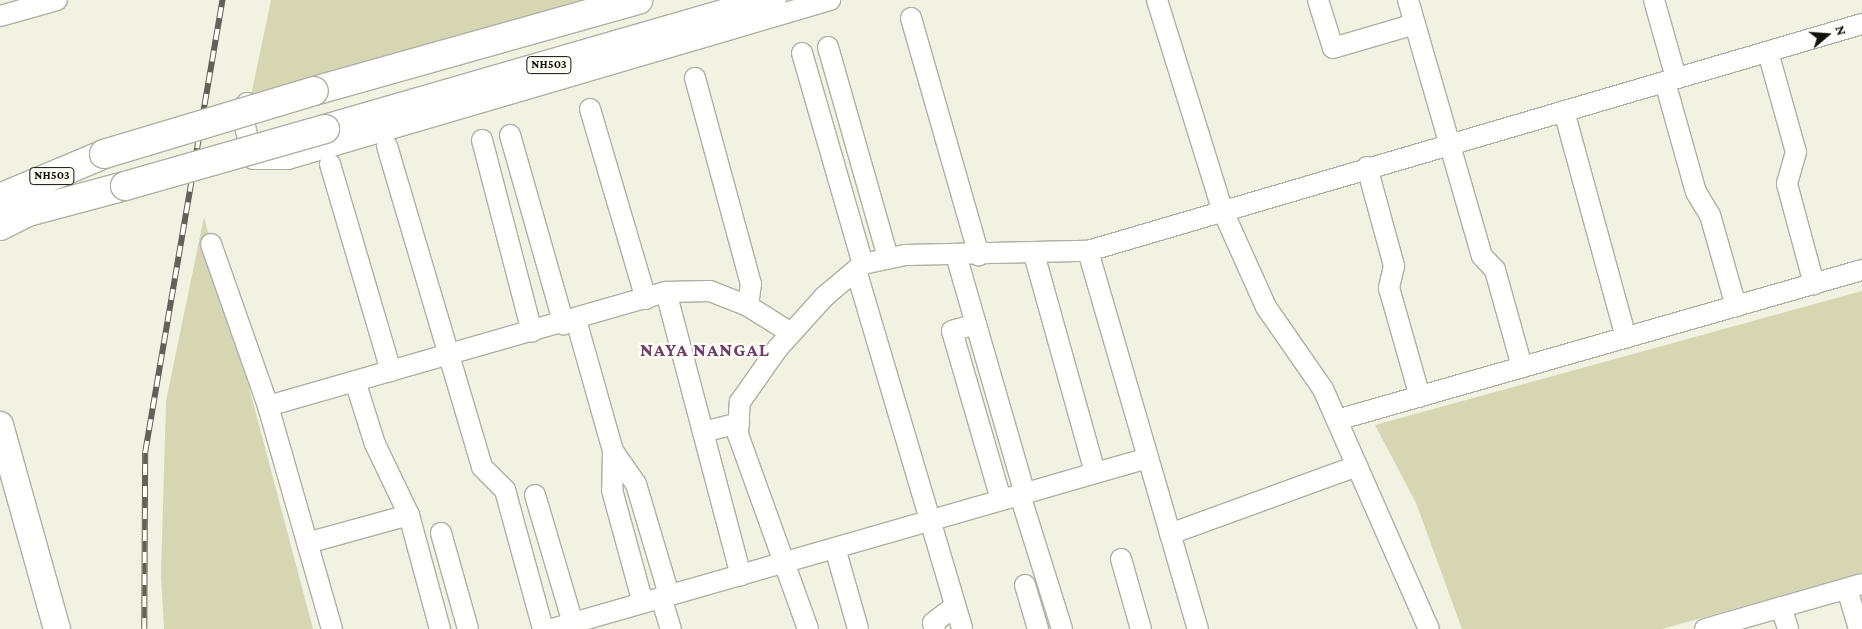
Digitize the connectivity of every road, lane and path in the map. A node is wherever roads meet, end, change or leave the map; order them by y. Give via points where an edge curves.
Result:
1 (57, 0) edge
2 (594, 0) edge
3 (638, 0) edge
4 (772, 0) edge
5 (830, 0) edge
6 (1157, 0) edge
7 (1318, 0) edge
8 (1408, 0) edge
9 (1654, 0) edge
10 (0, 16) edge
11 (910, 18) dead end
12 (1415, 24) junction
13 (1862, 24) edge
14 (828, 47) dead end
15 (1768, 52) junction
16 (802, 53) dead end
17 (695, 78) dead end
18 (1670, 80) junction
19 (590, 109) dead end
20 (1564, 111) junction
21 (510, 135) dead end
22 (482, 140) dead end
23 (1449, 144) junction
24 (387, 146) dead end
25 (330, 164) dead end
26 (1367, 167) junction
27 (0, 198) edge
28 (1222, 209) junction
29 (0, 226) edge
30 (211, 244) dead end
31 (1088, 251) junction
32 (1034, 254) junction
33 (956, 255) junction
34 (979, 255) junction
35 (888, 258) junction
36 (859, 267) junction
37 (1862, 270) edge
38 (1814, 284) junction
39 (666, 292) junction
40 (646, 299) junction
41 (748, 306) junction
42 (1736, 306) junction
43 (570, 322) junction
44 (976, 324) junction
45 (532, 332) junction
46 (792, 333) junction
47 (1626, 338) junction
48 (448, 354) junction
49 (1522, 367) junction
50 (391, 371) junction
51 (355, 381) junction
52 (1420, 396) junction
53 (268, 406) junction
54 (1337, 420) junction
55 (739, 423) junction
56 (0, 424) edge
57 (703, 432) junction
58 (613, 451) junction
59 (1148, 458) junction
60 (1357, 466) junction
61 (1095, 473) junction
62 (1022, 494) junction
63 (535, 495) dead end
64 (1001, 500) junction
65 (409, 515) junction
66 (930, 521) junction
67 (441, 533) dead end
68 (1170, 534) junction
69 (307, 543) junction
70 (835, 548) junction
71 (1121, 559) dead end
72 (784, 563) junction
73 (741, 575) junction
74 (1025, 585) dead end
75 (1854, 587) edge
76 (658, 598) junction
77 (955, 606) junction
78 (1782, 607) junction
79 (573, 623) junction
80 (57, 629) edge
81 (332, 629) edge
82 (440, 629) edge
83 (468, 629) edge
84 (544, 629) edge
85 (552, 629) edge
86 (671, 629) edge
87 (808, 629) edge
88 (858, 629) edge
89 (935, 629) edge
90 (962, 629) edge
91 (1038, 629) edge
92 (1062, 629) edge
93 (1141, 629) edge
94 (1198, 629) edge
95 (1430, 629) edge
96 (1705, 629) edge
97 (1788, 629) edge
98 (1859, 629) edge

1 - 10 street
2 - 5 street via 250,99 241,110 253,159 288,158
3 - 27 highway, NH503, bridge via 104,154
4 - 29 highway, NH503, bridge via 28,212
6 - 28 street
7 - 12 street via 1333,48
8 - 12 street
9 - 18 street
11 - 34 street
12 - 23 street
13 - 15 street
14 - 35 street
15 - 18 street
15 - 38 street via 1796,152 1787,184
16 - 36 street
17 - 41 street via 751,284
18 - 20 street
18 - 42 street via 1696,192 1710,215
19 - 40 street
20 - 23 street
20 - 47 street
21 - 43 street
22 - 45 street
23 - 26 street
23 - 49 street via 1482,256 1495,270
24 - 48 street
25 - 50 street
26 - 28 street
26 - 52 street via 1394,266 1389,288
28 - 31 street
28 - 54 street via 1266,307 1323,389
30 - 53 street
31 - 32 street
31 - 59 street
32 - 34 street
32 - 61 street
33 - 34 street
33 - 35 street
33 - 44 street
35 - 36 street
36 - 46 street
36 - 66 street
37 - 38 street
38 - 42 street
39 - 40 street
39 - 41 street via 710,291
39 - 57 street
40 - 43 street
41 - 46 street
42 - 47 street
43 - 45 street
43 - 58 street
44 - 62 street
44 - 64 street via 952,331
45 - 48 street
46 - 55 street via 740,402
47 - 49 street
48 - 50 street
48 - 84 street via 482,467 505,490
49 - 52 street
50 - 51 street
51 - 53 street
51 - 65 street via 375,444
52 - 54 street
53 - 69 street
54 - 60 street
55 - 57 street
55 - 72 street via 738,435
56 - 80 main road
57 - 73 street
58 - 76 street via 636,484
58 - 76 street via 612,490
59 - 61 street
59 - 68 street
60 - 68 street
60 - 95 street
61 - 62 street
62 - 64 street
62 - 92 street
63 - 79 street
64 - 66 street
65 - 69 street
65 - 82 street
66 - 70 street
66 - 77 street
67 - 83 street
68 - 94 street
69 - 81 street
70 - 72 street
70 - 88 street
71 - 93 street
72 - 73 street
72 - 87 street
73 - 76 street
74 - 91 street
75 - 78 street
75 - 98 street
76 - 79 street
76 - 86 street
77 - 89 street via 933,623
77 - 90 street
78 - 96 street
78 - 97 street
79 - 85 street

